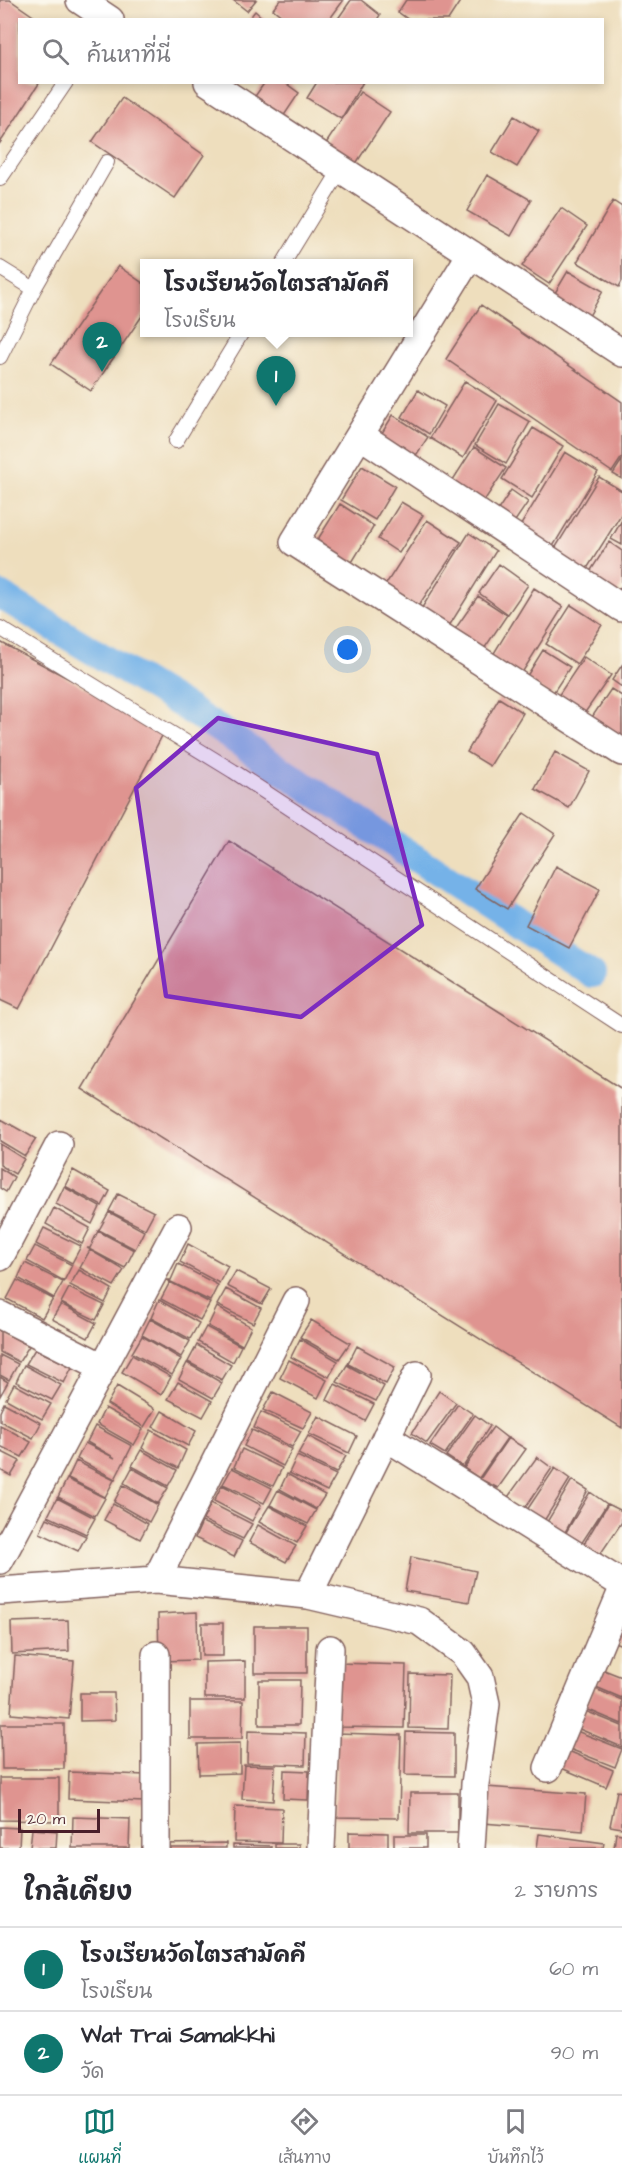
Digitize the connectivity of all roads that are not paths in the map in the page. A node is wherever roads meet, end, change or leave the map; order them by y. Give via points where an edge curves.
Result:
1 (80, 0) edge
2 (108, 18) edge
3 (65, 84) edge
4 (211, 84) edge
5 (107, 162) dead end
6 (341, 169) junction
7 (0, 179) edge
8 (471, 254) junction
9 (286, 259) edge
10 (0, 268) edge
11 (34, 289) junction
12 (240, 337) edge
13 (622, 353) edge
14 (0, 357) edge
15 (360, 435) junction
16 (176, 441) dead end
17 (622, 608) edge
18 (0, 628) edge
19 (622, 752) edge
20 (622, 1026) edge
21 (59, 1145) dead end
22 (178, 1227) dead end
23 (0, 1257) edge
24 (296, 1301) dead end
25 (0, 1315) edge
26 (103, 1367) junction
27 (417, 1375) dead end
28 (386, 1437) junction
29 (0, 1560) edge
30 (156, 1580) junction
31 (622, 1584) edge
32 (0, 1591) edge
33 (622, 1592) edge
34 (308, 1595) junction
35 (330, 1649) dead end
36 (156, 1655) dead end
37 (548, 1767) dead end
38 (156, 1848) edge
39 (321, 1848) edge
40 (471, 1848) edge

1 - 2 street
3 - 7 lane
4 - 6 street
5 - 11 lane
6 - 8 street
6 - 9 lane
8 - 13 street
8 - 15 street
10 - 11 lane
11 - 14 lane
12 - 16 lane
15 - 17 street
15 - 19 street via 294,542
18 - 20 lane via 233,771
21 - 23 street
22 - 26 street
24 - 30 street
25 - 26 street
26 - 29 street
27 - 28 street
28 - 31 street
28 - 34 street
30 - 32 street
30 - 34 street
33 - 37 street
34 - 40 street via 419,1622 463,1653 480,1677 486,1704
35 - 39 street
36 - 38 street

